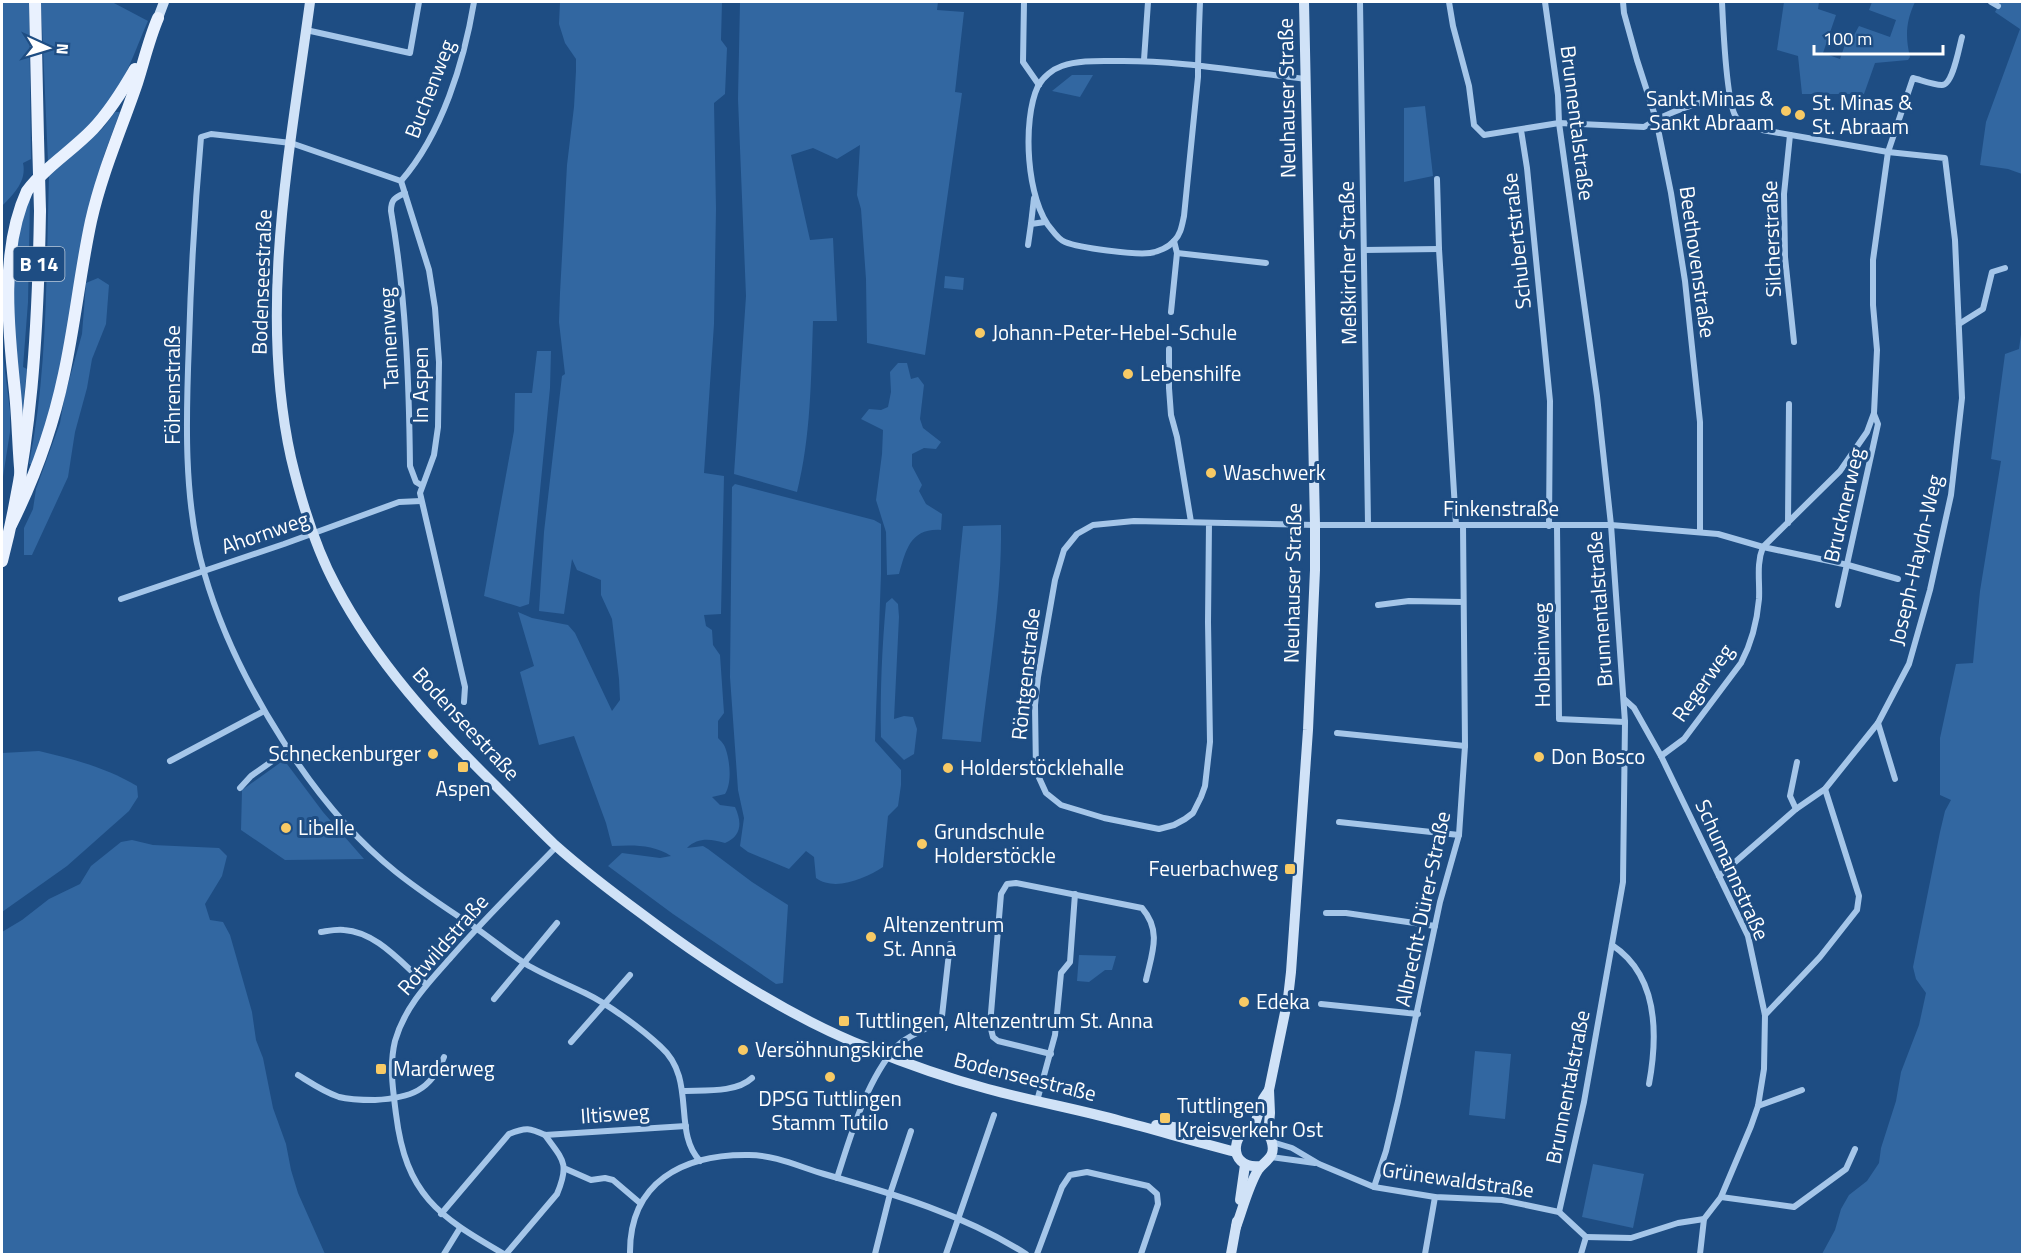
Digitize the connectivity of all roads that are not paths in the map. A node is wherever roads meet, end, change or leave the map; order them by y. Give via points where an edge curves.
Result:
1 (35, 2) edge
2 (164, 2) edge
3 (310, 2) edge
4 (419, 2) edge
5 (474, 2) edge
6 (1024, 2) edge
7 (1148, 2) edge
8 (1200, 2) edge
9 (1304, 2) edge
10 (1360, 2) edge
11 (1449, 2) edge
12 (1545, 2) edge
13 (1623, 2) edge
14 (1722, 2) edge
15 (1991, 2) edge
16 (1998, 6) dead end
17 (158, 18) joint
18 (306, 30) junction
19 (1962, 37) dead end
20 (145, 49) junction
21 (1144, 60) junction
22 (1198, 65) junction
23 (1306, 79) junction
24 (1039, 85) junction
25 (1730, 96) junction
26 (1656, 119) junction
27 (1560, 123) junction
28 (1521, 130) junction
29 (1790, 135) junction
30 (291, 143) junction
31 (1888, 152) junction
32 (1437, 179) dead end
33 (401, 181) junction
34 (405, 193) junction
35 (1035, 196) junction
36 (1045, 222) junction
37 (1031, 224) junction
38 (1174, 241) junction
39 (1028, 245) dead end
40 (1439, 249) junction
41 (1364, 250) junction
42 (1177, 253) junction
43 (1266, 263) dead end
44 (2005, 268) dead end
45 (1171, 312) dead end
46 (1959, 324) junction
47 (1794, 342) dead end
48 (1169, 349) dead end
49 (1789, 404) dead end
50 (1874, 413) junction
51 (21, 479) junction
52 (421, 485) junction
53 (421, 501) junction
54 (1191, 522) junction
55 (1209, 523) junction
56 (1788, 523) junction
57 (1368, 524) junction
58 (11, 525) junction
59 (1315, 525) junction
60 (1459, 525) junction
61 (1611, 525) junction
62 (1553, 526) junction
63 (1700, 532) junction
64 (314, 534) junction
65 (1763, 547) junction
66 (2, 561) edge
67 (1848, 565) junction
68 (204, 572) junction
69 (1898, 579) dead end
70 (121, 599) dead end
71 (1463, 602) junction
72 (1378, 604) dead end
73 (1838, 605) dead end
74 (1624, 698) junction
75 (464, 702) dead end
76 (264, 711) junction
77 (1625, 722) junction
78 (1878, 723) junction
79 (1337, 733) dead end
80 (1465, 746) junction
81 (288, 750) junction
82 (1660, 756) junction
83 (170, 761) dead end
84 (1797, 762) dead end
85 (1895, 779) dead end
86 (240, 788) dead end
87 (1825, 789) junction
88 (1796, 809) junction
89 (1339, 822) dead end
90 (1459, 835) junction
91 (557, 846) junction
92 (1719, 876) junction
93 (1075, 894) junction
94 (1326, 913) dead end
95 (557, 923) dead end
96 (1435, 926) junction
97 (476, 928) junction
98 (321, 932) dead end
99 (950, 944) dead end
100 (1612, 945) junction
101 (524, 963) junction
102 (630, 975) dead end
103 (1146, 980) dead end
104 (426, 984) junction
105 (494, 999) dead end
106 (606, 1004) junction
107 (1321, 1004) dead end
108 (1418, 1014) junction
109 (1765, 1015) junction
110 (571, 1042) dead end
111 (1051, 1053) junction
112 (889, 1056) junction
113 (444, 1057) dead end
114 (298, 1075) dead end
115 (752, 1078) dead end
116 (1649, 1084) dead end
117 (1802, 1090) dead end
118 (683, 1091) junction
119 (1266, 1095) junction
120 (394, 1099) junction
121 (1037, 1101) junction
122 (1758, 1106) junction
123 (994, 1115) dead end
124 (1120, 1121) junction
125 (686, 1126) junction
126 (1253, 1130) junction
127 (911, 1131) dead end
128 (545, 1135) junction
129 (1241, 1135) junction
130 (1270, 1139) junction
131 (1855, 1149) dead end
132 (1236, 1152) junction
133 (1271, 1157) junction
134 (700, 1161) junction
135 (1319, 1164) junction
136 (1245, 1165) junction
137 (1260, 1166) junction
138 (566, 1169) junction
139 (837, 1178) junction
140 (1374, 1187) junction
141 (890, 1194) junction
142 (1435, 1197) junction
143 (1721, 1197) junction
144 (640, 1203) junction
145 (1559, 1212) junction
146 (441, 1214) junction
147 (959, 1218) junction
148 (1704, 1219) junction
149 (1236, 1227) junction
150 (460, 1228) junction
151 (1586, 1238) junction
152 (1023, 1253) edge
153 (444, 1254) edge
154 (505, 1254) edge
155 (630, 1254) edge
156 (875, 1254) edge
157 (946, 1254) edge
158 (1037, 1254) edge
159 (1142, 1254) edge
160 (1231, 1254) edge
161 (1425, 1254) edge
162 (1581, 1254) edge
163 (1700, 1254) edge

1 - 51 main road, B 14, bridge via 40,211 36,352
2 - 17 street
3 - 18 street, Bodenseestraße
4 - 18 street via 410,52
5 - 33 street, Buchenweg via 467,38 434,133
6 - 24 street via 1023,62
7 - 21 street
8 - 22 street
9 - 23 street, Neuhauser Straße
10 - 41 street, Meßkircher Straße
11 - 28 street via 1474,125 1484,135
12 - 27 street, Brunnentalstraße
13 - 26 street, Beethovenstraße
14 - 25 street
15 - 16 street
17 - 20 main road
18 - 30 street, Bodenseestraße
19 - 31 street, Brucknerweg via 1947,84 1913,78
20 - 51 main road via 108,111 45,170 10,222 2,260 2,290 16,395
20 - 58 main road via 91,219 57,405 35,475
21 - 22 street
21 - 24 street via 1073,63 1045,76
22 - 23 street
22 - 38 street via 1184,216
23 - 59 street, Neuhauser Straße
24 - 35 street via 1029,151
25 - 26 street
25 - 29 street via 1736,117 1751,128
26 - 27 street via 1644,127
26 - 63 street, Beethovenstraße via 1685,281 1698,398
27 - 28 street
27 - 61 street, Brunnentalstraße
28 - 62 street, Schubertstraße via 1550,401
29 - 31 street
29 - 47 street, Silcherstraße via 1784,194 1785,257
30 - 33 street
30 - 64 street, Bodenseestraße via 278,292 281,395 291,456
30 - 68 street, Föhrenstraße via 211,134 201,137 187,386 193,514
31 - 46 street, Joseph-Haydn-Weg via 1945,158 1955,240
31 - 50 street, Brucknerweg via 1873,260 1877,350
32 - 40 street, Albrecht-Dürer-Straße
33 - 34 street, In Aspen
34 - 52 street, In Aspen via 429,270 439,362 434,455
34 - 52 street, Tannenweg via 394,198 391,211 407,330 410,466
35 - 36 street
35 - 37 street
36 - 37 street
36 - 38 street via 1064,242 1085,247 1152,253
37 - 39 street
38 - 42 street
40 - 41 street
40 - 60 street, Albrecht-Dürer-Straße
41 - 57 street, Meßkircher Straße
42 - 43 street
42 - 45 street
44 - 46 street via 1992,272 1983,309
46 - 78 street, Joseph-Haydn-Weg via 1962,398 1951,495 1909,664
48 - 54 street via 1171,415
49 - 56 street
50 - 56 street via 1867,432 1840,471
50 - 67 street, Brucknerweg via 1878,424
51 - 58 main road, B 14
52 - 53 street, In Aspen
53 - 64 street, Ahornweg via 399,502
53 - 75 street, In Aspen via 465,687
54 - 55 street, Röntgenstraße
54 - 55 street, Röntgenstraße via 1093,525 1077,534 1064,550 1054,580 1041,650 1034,758 1046,793 1061,805 1159,829 1190,816 1202,797 1210,742
55 - 59 street, Röntgenstraße
56 - 65 street
57 - 59 street, Finkenstraße
57 - 60 street, Finkenstraße
58 - 66 main road, B 14
59 - 119 street, Neuhauser Straße via 1308,730 1292,961 1288,998
60 - 62 street, Finkenstraße
60 - 71 street, Albrecht-Dürer-Straße
61 - 62 street, Finkenstraße
61 - 63 street, Finkenstraße
61 - 74 street, Brunnentalstraße
62 - 77 street, Holbeinweg via 1559,719
63 - 65 street, Finkenstraße
64 - 68 street, Ahornweg
64 - 91 street, Bodenseestraße via 334,584 387,666 453,745
65 - 67 street, Finkenstraße
65 - 82 street, Regerweg via 1759,556 1759,600 1747,652 1684,739
67 - 69 street, Finkenstraße
67 - 73 street, Brucknerweg
68 - 70 street, Ahornweg
68 - 76 street, Föhrenstraße via 227,638
71 - 72 street
71 - 80 street, Albrecht-Dürer-Straße
74 - 77 street, Brunnentalstraße
74 - 82 street, Schumannstraße via 1634,708
76 - 81 street, Föhrenstraße
76 - 83 street
77 - 100 street, Brunnentalstraße via 1623,882
78 - 85 street
78 - 87 street, Joseph-Haydn-Weg
79 - 80 street
80 - 90 street, Albrecht-Dürer-Straße
81 - 86 street
81 - 97 street, Föhrenstraße via 345,825 371,852
82 - 92 street, Schumannstraße
84 - 88 street via 1790,796
87 - 88 street, Joseph-Haydn-Weg
87 - 109 street via 1859,896 1857,910 1820,957
88 - 92 street, Joseph-Haydn-Weg
89 - 90 street
90 - 96 street, Albrecht-Dürer-Straße
91 - 97 street, Rotwildstraße
91 - 112 street, Bodenseestraße via 630,906 719,969 827,1030
92 - 109 street, Schumannstraße via 1748,936
93 - 103 street via 1142,908 1150,918 1155,937
93 - 111 street via 1070,962 1061,973
93 - 111 street via 1016,883 1007,884 1001,894 991,1033 998,1041
94 - 96 street
95 - 101 street
96 - 108 street, Albrecht-Dürer-Straße
97 - 101 street, Föhrenstraße
97 - 104 street, Rotwildstraße
98 - 104 street via 344,930 362,934 385,948
99 - 112 street via 942,1016 897,1045
100 - 116 street via 1632,962 1651,1006 1655,1035
100 - 145 street, Brunnentalstraße via 1584,1102
101 - 105 street
101 - 106 street, Föhrenstraße
102 - 106 street
104 - 120 street, Rotwildstraße via 409,1008 395,1042 391,1069
106 - 110 street
106 - 118 street, Föhrenstraße via 665,1050 676,1067
107 - 108 street
108 - 140 street, Albrecht-Dürer-Straße via 1389,1141
109 - 122 street, Schumannstraße via 1764,1069
111 - 121 street
112 - 121 street, Bodenseestraße via 944,1076
112 - 139 street via 858,1117
113 - 120 street via 434,1076 420,1090
114 - 120 street via 341,1098
115 - 118 street via 745,1084
117 - 122 street
118 - 125 street, Föhrenstraße
119 - 126 street, Neuhauser Straße
119 - 130 street, Neuhauser Straße
120 - 146 street, Rotwildstraße via 410,1169
121 - 124 street, Bodenseestraße
122 - 143 street, Schumannstraße
123 - 147 street
124 - 129 street, Bodenseestraße
124 - 132 street, Bodenseestraße
125 - 128 street, Iltisweg
125 - 134 street, Föhrenstraße via 689,1148
126 - 129 street
126 - 130 street
127 - 141 street
128 - 138 street
128 - 146 street, Iltisweg via 530,1128 509,1134
129 - 132 street
130 - 133 street
130 - 135 street, Grünewaldstraße
131 - 143 street via 1846,1168 1794,1207
132 - 136 street
133 - 135 street, Grünewaldstraße
133 - 137 street
134 - 139 street via 751,1155
134 - 144 street via 669,1173
135 - 140 street, Grünewaldstraße
136 - 137 street
136 - 149 street
137 - 149 street
138 - 144 street via 591,1180 613,1180
138 - 154 street via 557,1194
139 - 141 street
140 - 142 street, Grünewaldstraße
141 - 147 street
141 - 156 street
142 - 145 street, Grünewaldstraße via 1502,1200
142 - 161 street
143 - 148 street, Schumannstraße
144 - 155 street via 632,1225
145 - 151 street, Grünewaldstraße
146 - 150 street, Rotwildstraße
147 - 152 street
147 - 157 street
148 - 151 street via 1678,1223 1631,1239
148 - 163 street
149 - 160 street
150 - 153 street
150 - 154 street, Rotwildstraße
151 - 162 street
158 - 159 street via 1062,1187 1070,1175 1087,1172 1148,1186 1157,1194 1158,1204

